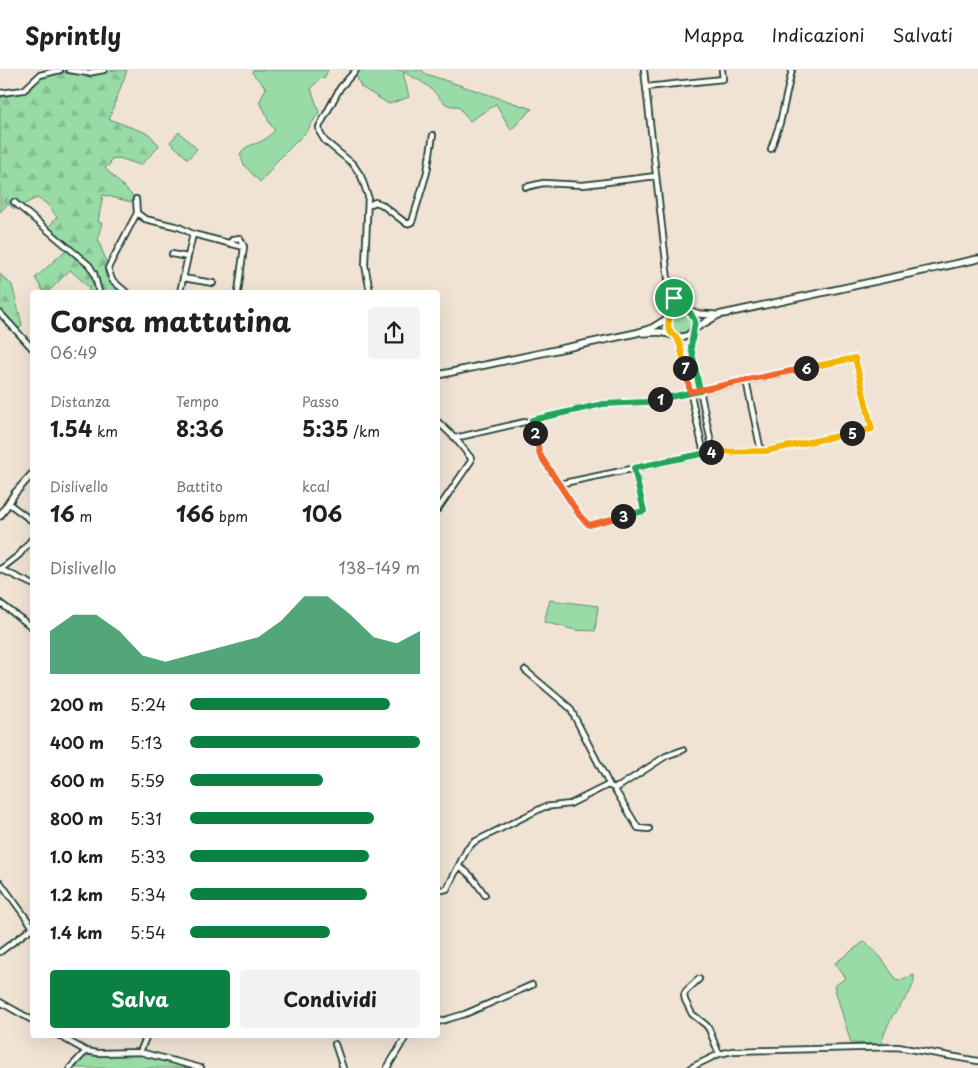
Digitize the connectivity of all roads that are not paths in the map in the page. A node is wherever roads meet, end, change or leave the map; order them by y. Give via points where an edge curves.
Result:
1 (60, 70) edge
2 (68, 70) edge
3 (104, 70) edge
4 (356, 70) edge
5 (644, 70) edge
6 (722, 70) edge
7 (792, 70) edge
8 (646, 87) junction
9 (0, 93) edge
10 (433, 135) dead end
11 (771, 149) dead end
12 (656, 176) junction
13 (526, 187) dead end
14 (136, 199) dead end
15 (14, 202) dead end
16 (368, 206) junction
17 (137, 213) junction
18 (193, 234) junction
19 (172, 254) dead end
20 (187, 257) junction
21 (978, 259) edge
22 (183, 278) junction
23 (213, 283) dead end
24 (669, 288) junction
25 (98, 290) edge
26 (124, 290) edge
27 (180, 290) edge
28 (238, 290) edge
29 (370, 290) edge
30 (688, 311) junction
31 (0, 313) edge
32 (718, 315) junction
33 (669, 316) junction
34 (694, 330) junction
35 (636, 333) junction
36 (675, 336) junction
37 (30, 346) edge
38 (440, 375) edge
39 (746, 381) junction
40 (700, 391) junction
41 (690, 392) junction
42 (532, 420) junction
43 (440, 424) edge
44 (455, 438) junction
45 (761, 451) junction
46 (713, 452) junction
47 (704, 454) junction
48 (634, 468) junction
49 (30, 476) edge
50 (559, 484) junction
51 (8, 503) junction
52 (440, 506) edge
53 (0, 516) edge
54 (30, 520) edge
55 (30, 541) edge
56 (0, 569) edge
57 (30, 583) edge
58 (0, 603) edge
59 (30, 626) edge
60 (525, 670) dead end
61 (683, 750) dead end
62 (612, 787) junction
63 (649, 829) dead end
64 (458, 867) junction
65 (0, 882) edge
66 (440, 890) edge
67 (485, 895) dead end
68 (30, 924) edge
69 (30, 929) edge
70 (0, 952) edge
71 (698, 980) dead end
72 (532, 985) dead end
73 (0, 1002) edge
74 (30, 1019) edge
75 (440, 1021) edge
76 (63, 1038) edge
77 (146, 1038) edge
78 (406, 1038) edge
79 (335, 1044) dead end
80 (86, 1051) junction
81 (140, 1052) junction
82 (718, 1054) junction
83 (978, 1061) edge
84 (70, 1068) edge
85 (201, 1068) edge
86 (343, 1068) edge
87 (387, 1068) edge
88 (690, 1068) edge

1 - 9 street via 40,75 24,90
2 - 3 street via 88,73
4 - 16 street via 340,88 319,127 325,141 353,164 361,176
5 - 8 street
6 - 8 street via 723,79
7 - 11 street
8 - 12 street
10 - 16 street via 428,172 412,222 407,224 381,204 375,202
12 - 13 street via 583,185 543,183
12 - 24 street
14 - 17 street
15 - 25 street via 89,265
16 - 29 street via 366,265
17 - 18 street via 145,219 179,227
17 - 26 street via 108,268 112,280
18 - 20 street
18 - 28 street via 244,247
19 - 20 street
20 - 22 street
21 - 32 main road
22 - 23 street
22 - 27 street
24 - 30 street via 674,298
24 - 33 street
30 - 32 main road
30 - 33 main road via 678,310
30 - 34 main road via 695,321
31 - 37 street
32 - 34 main road
33 - 35 main road via 652,328
33 - 36 main road via 669,330
34 - 36 main road via 686,337
34 - 40 street via 691,347
35 - 36 main road via 660,332
35 - 38 main road
36 - 41 street via 680,345
39 - 40 street
39 - 45 street
39 - 45 street via 855,358 872,429
40 - 41 street
40 - 46 street
41 - 42 street via 646,402 603,404
41 - 47 street
42 - 44 street
42 - 50 street via 540,455
43 - 44 street
44 - 52 street via 472,458
45 - 46 street
46 - 47 street
47 - 48 street
48 - 50 street
48 - 50 street via 644,511 589,525
49 - 51 main road
51 - 53 main road
51 - 54 street
55 - 56 street via 19,555
56 - 57 street
58 - 59 street
60 - 62 street via 570,708
61 - 62 street via 666,756 620,786
62 - 63 street via 638,828
62 - 64 street via 608,785 570,804 544,807 474,842
64 - 66 street via 447,889
64 - 67 street via 468,873
65 - 68 street
69 - 70 street
71 - 82 street via 686,991 684,1000 692,1014 709,1029
72 - 75 street
73 - 74 street
76 - 80 street
77 - 81 street
78 - 87 street
79 - 86 street
80 - 81 street
80 - 84 street
81 - 85 street
82 - 83 street via 898,1046
82 - 88 street

